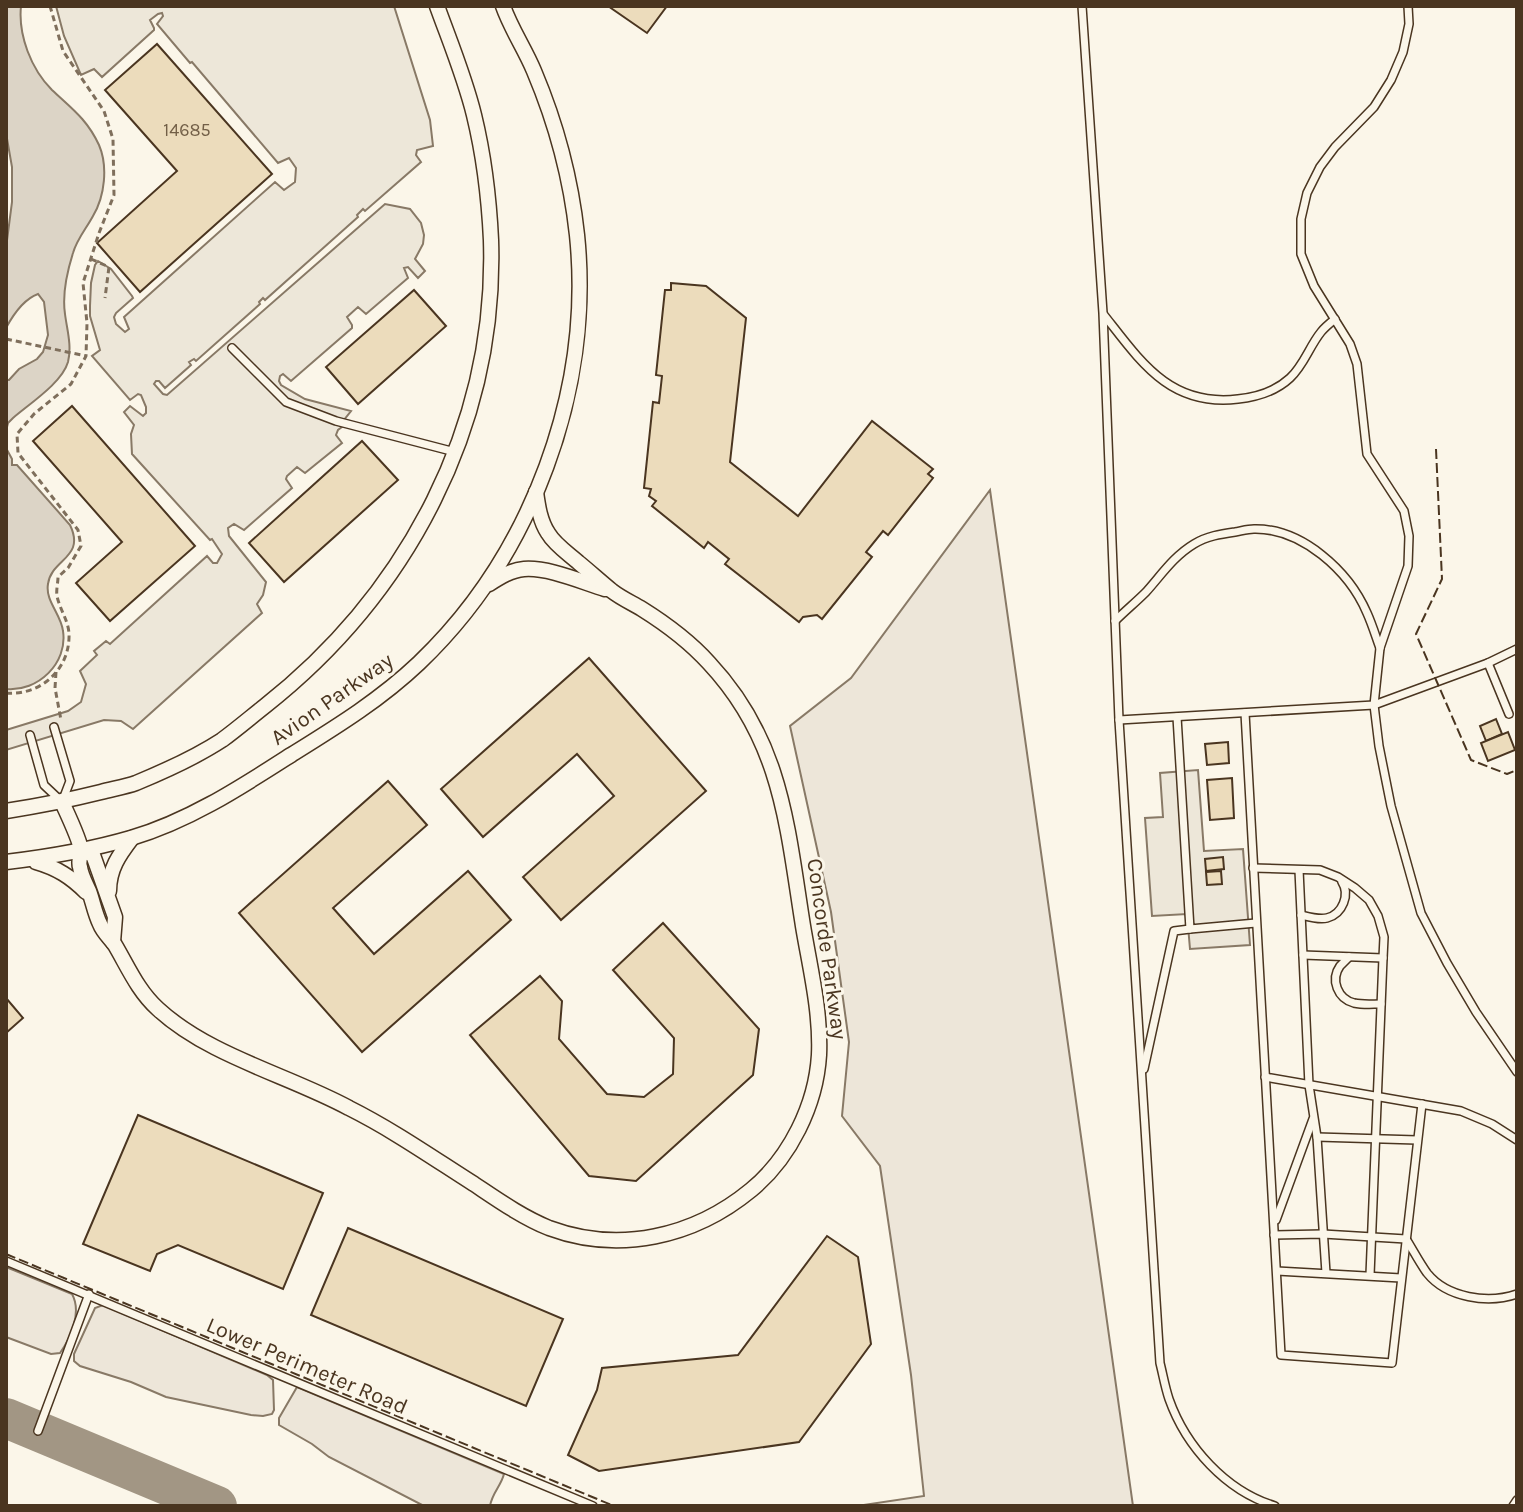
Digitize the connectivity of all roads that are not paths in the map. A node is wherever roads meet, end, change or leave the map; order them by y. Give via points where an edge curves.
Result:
1 (437, 6) edge
2 (503, 6) edge
3 (1082, 6) edge
4 (1408, 6) edge
5 (1103, 313) junction
6 (1335, 319) junction
7 (232, 348) dead end
8 (455, 452) junction
9 (536, 492) junction
10 (485, 586) junction
11 (613, 592) junction
12 (1115, 621) junction
13 (1380, 648) junction
14 (1517, 649) edge
15 (1488, 663) junction
16 (1374, 705) junction
17 (1245, 713) junction
18 (1509, 714) dead end
19 (1177, 717) junction
20 (1119, 720) junction
21 (58, 725) road end
22 (30, 735) dead end
23 (62, 802) junction
24 (6, 811) edge
25 (132, 838) junction
26 (81, 850) junction
27 (28, 860) junction
28 (6, 862) edge
29 (1253, 868) junction
30 (1299, 870) junction
31 (1338, 877) junction
32 (91, 896) junction
33 (109, 900) junction
34 (1301, 915) junction
35 (1256, 923) junction
36 (1190, 929) junction
37 (113, 942) junction
38 (1303, 955) junction
39 (1349, 957) junction
40 (1383, 958) junction
41 (1381, 1004) junction
42 (1517, 1074) edge
43 (1265, 1077) junction
44 (1142, 1080) junction
45 (1309, 1085) junction
46 (1377, 1096) junction
47 (1422, 1104) junction
48 (1314, 1117) junction
49 (1317, 1137) junction
50 (1375, 1138) junction
51 (1417, 1140) junction
52 (1517, 1140) edge
53 (1274, 1226) junction
54 (1323, 1234) junction
55 (1274, 1235) junction
56 (1371, 1236) junction
57 (1406, 1239) junction
58 (6, 1261) edge
59 (1277, 1271) junction
60 (1326, 1273) junction
61 (1370, 1275) junction
62 (1401, 1278) junction
63 (89, 1294) junction
64 (1517, 1294) edge
65 (38, 1431) dead end
66 (593, 1506) edge
67 (1275, 1506) edge

1 - 8 street, Avion Parkway via 474,115 491,243 479,370
2 - 9 street, Avion Parkway via 549,108 573,202 580,281 568,396
3 - 5 lane
4 - 6 lane via 1403,52 1391,80 1374,107 1327,157 1307,193 1301,254
5 - 6 lane via 1157,378 1201,398 1225,400 1249,398 1287,381
5 - 12 lane
6 - 13 lane via 1357,364 1367,454 1404,511 1409,536 1408,566
7 - 8 lane via 286,402 336,421
8 - 23 street, Avion Parkway via 398,565 318,661 196,755 133,784
9 - 10 street, Avion Parkway
9 - 11 street, Concorde Parkway via 545,530
10 - 11 street, Concorde Parkway via 525,568
10 - 25 street, Avion Parkway via 419,663 352,717 226,796
11 - 37 street, Concorde Parkway via 661,621 724,679 768,754 787,828 817,1014 819,1060 809,1105 795,1135 778,1163 736,1203 693,1226 646,1239 596,1240 547,1227 383,1125 181,1028 144,994
12 - 13 lane via 1195,543 1254,529 1295,539 1332,565 1367,612
12 - 20 lane
13 - 16 lane
14 - 15 lane
15 - 16 lane
15 - 18 lane
16 - 17 lane
16 - 42 lane via 1391,806 1421,913
17 - 19 lane
17 - 29 lane
19 - 20 lane
19 - 36 lane
20 - 44 lane
21 - 23 lane via 70,781
22 - 23 lane via 44,785
23 - 24 street, Avion Parkway
23 - 26 street, Concorde Parkway
25 - 26 street, Avion Parkway
25 - 33 street via 109,877
26 - 27 street, Avion Parkway
26 - 32 street, Concorde Parkway via 78,864
26 - 33 street, Concorde Parkway via 93,855
27 - 28 street, Avion Parkway
27 - 32 street via 56,868
29 - 30 lane
29 - 35 lane
30 - 31 lane
30 - 34 lane
31 - 34 lane via 1346,888 1339,911 1329,918
31 - 40 lane via 1369,900 1378,916
32 - 37 street, Concorde Parkway via 101,928
33 - 37 street, Concorde Parkway via 115,917
34 - 38 lane
35 - 36 lane
35 - 43 lane
36 - 44 lane via 1174,931
38 - 39 lane
38 - 45 lane
39 - 40 lane
39 - 41 lane via 1335,978 1337,991 1353,1003
40 - 41 lane
41 - 46 lane
43 - 45 lane
43 - 53 lane
44 - 67 lane via 1160,1363 1169,1399 1181,1426 1215,1470
45 - 46 lane
45 - 48 lane
46 - 47 lane
46 - 50 lane
47 - 51 lane
47 - 52 lane via 1461,1111
48 - 49 lane
48 - 53 lane
49 - 50 lane
49 - 54 lane
50 - 51 lane
50 - 56 lane
51 - 57 lane
53 - 55 lane
54 - 55 lane
54 - 56 lane
54 - 60 lane
55 - 59 lane
56 - 57 lane
56 - 61 lane
57 - 62 lane
57 - 64 lane via 1441,1286 1474,1298
58 - 63 lane, Lower Perimeter Road
59 - 60 lane
59 - 62 lane via 1281,1355 1392,1363
60 - 61 lane
61 - 62 lane
63 - 65 lane
63 - 66 lane, Lower Perimeter Road

